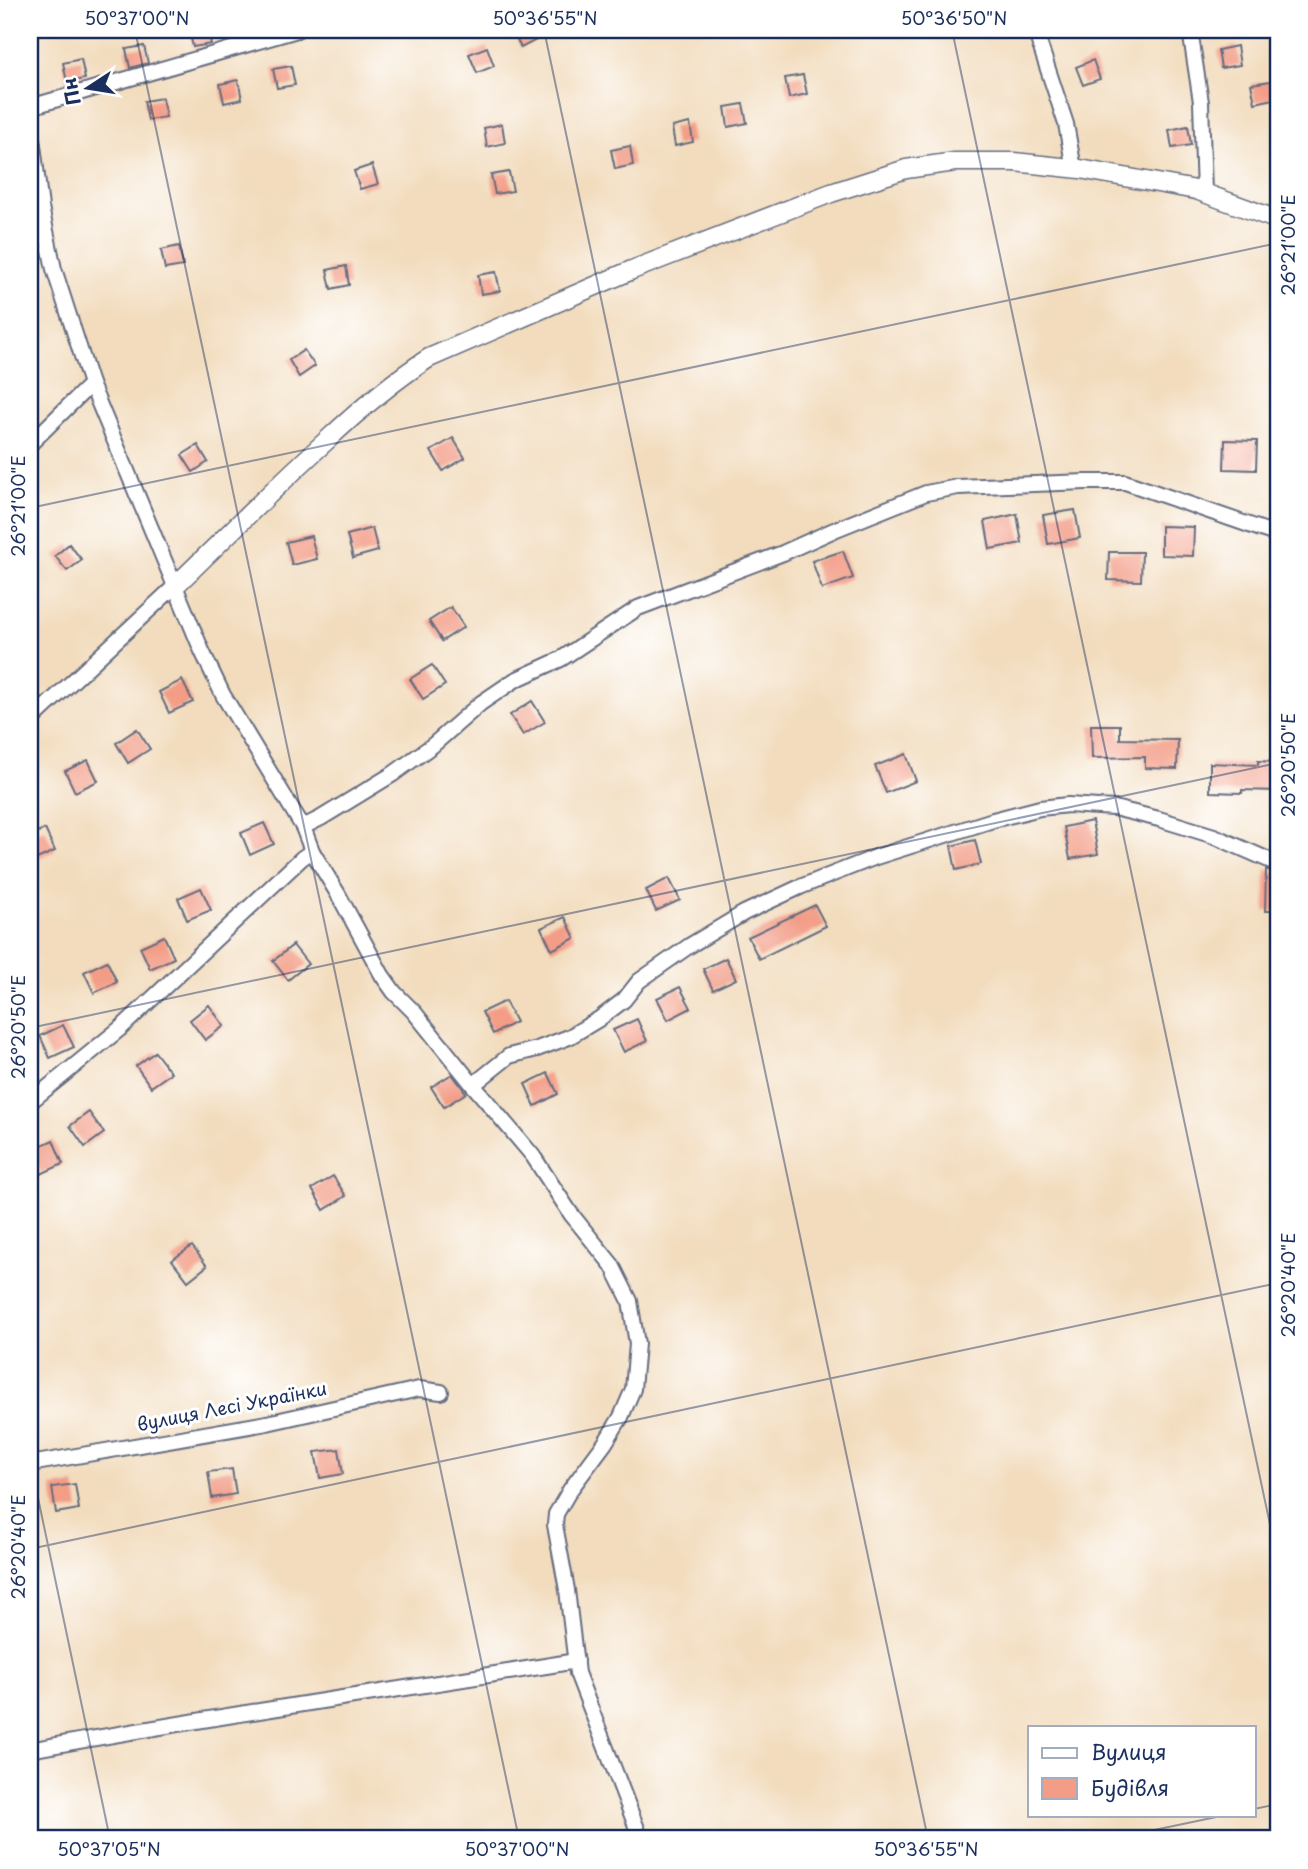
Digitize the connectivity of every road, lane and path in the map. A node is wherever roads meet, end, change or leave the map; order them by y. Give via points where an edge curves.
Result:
1 (296, 30) edge
2 (1035, 30) edge
3 (1190, 30) edge
4 (30, 107) edge
5 (30, 122) edge
6 (1073, 169) junction
7 (1203, 193) junction
8 (1278, 220) edge
9 (91, 384) junction
10 (30, 444) edge
11 (1278, 535) edge
12 (175, 586) junction
13 (30, 721) edge
14 (303, 827) junction
15 (312, 851) junction
16 (1278, 864) edge
17 (473, 1086) junction
18 (30, 1102) edge
19 (441, 1392) dead end
20 (30, 1465) edge
21 (576, 1661) junction
22 (30, 1750) edge
23 (641, 1839) edge

1 - 4 street
2 - 6 street via 1066,124
3 - 7 street via 1201,102
5 - 9 street via 54,269
6 - 7 street
6 - 12 street via 955,162 875,177 632,270 429,358 368,403
7 - 8 street
9 - 10 street
9 - 12 street
11 - 14 street via 1125,482 958,486 926,493 638,608 561,659 515,680 393,774
12 - 13 street
12 - 14 street via 223,695
14 - 15 street
15 - 17 street via 382,975
15 - 18 street via 122,1027
16 - 17 street via 1214,836 1114,808 1068,805 993,820 876,857 744,913 639,981 599,1019 569,1037 509,1056
17 - 21 street via 533,1156 612,1265 630,1301 637,1344 633,1389 605,1443 556,1514
19 - 20 street, вулиця Лесі Українки via 419,1389 267,1423
21 - 22 street
21 - 23 street

